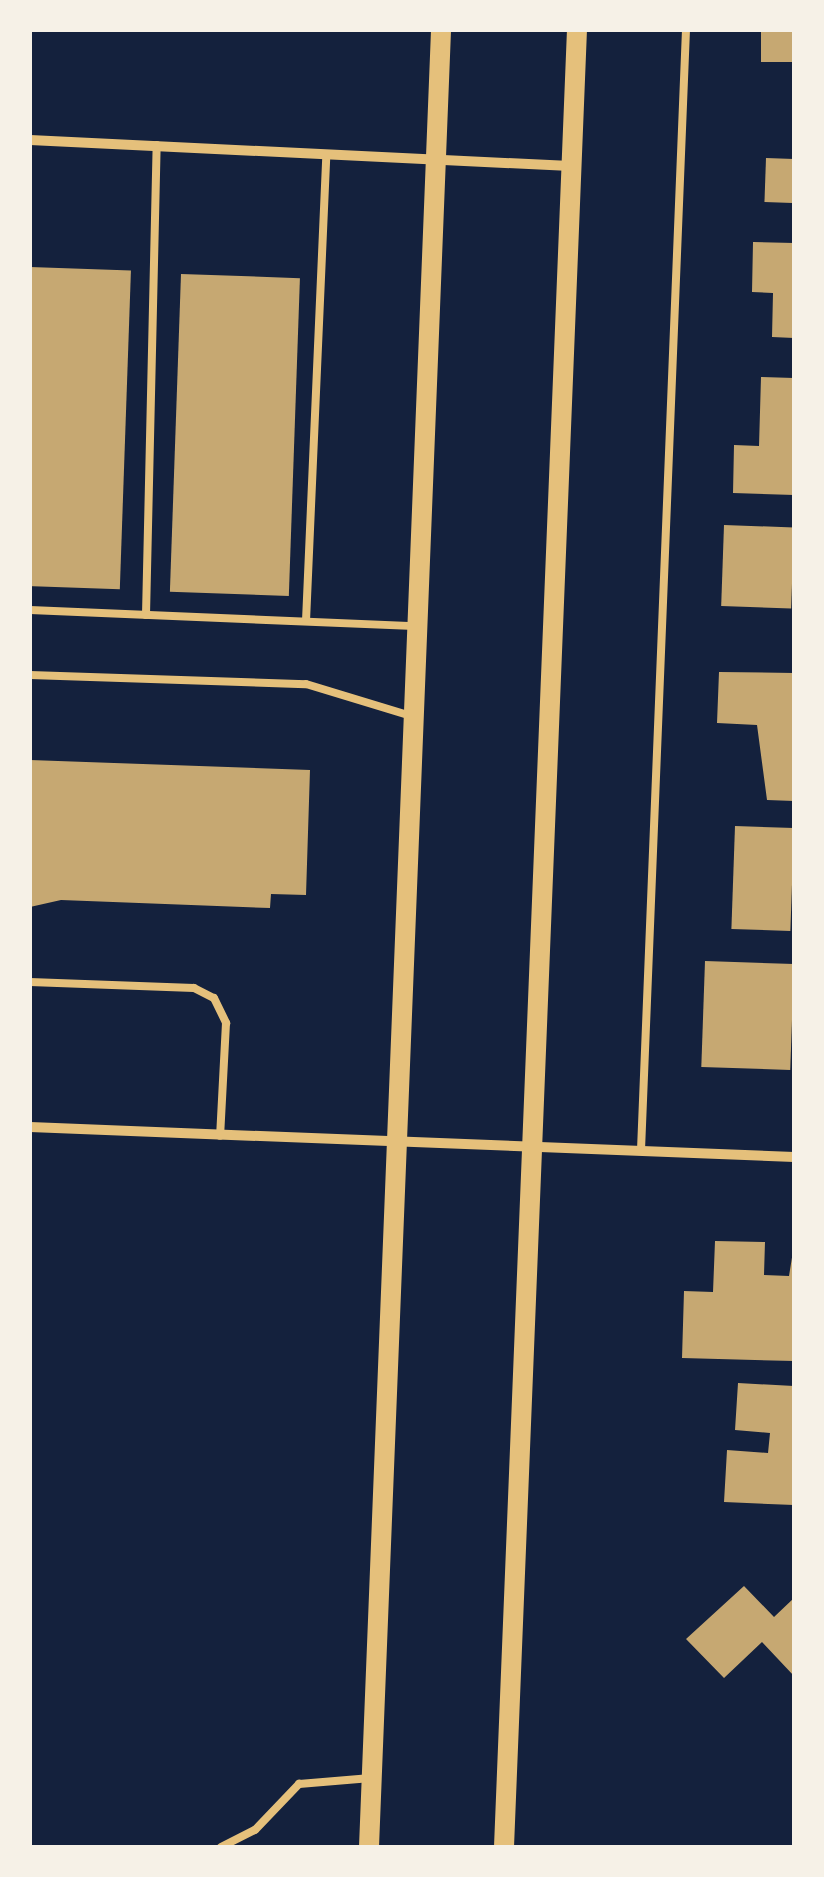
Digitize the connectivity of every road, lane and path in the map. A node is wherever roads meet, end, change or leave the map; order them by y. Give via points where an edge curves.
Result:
1 (441, 30) edge
2 (577, 30) edge
3 (686, 30) edge
4 (30, 140) edge
5 (157, 145) junction
6 (326, 156) junction
7 (436, 160) junction
8 (570, 166) junction
9 (30, 610) edge
10 (146, 615) junction
11 (306, 621) junction
12 (416, 626) junction
13 (30, 675) edge
14 (413, 716) junction
15 (30, 982) edge
16 (30, 1127) edge
17 (220, 1136) junction
18 (396, 1143) junction
19 (531, 1148) junction
20 (641, 1150) junction
21 (794, 1157) edge
22 (372, 1778) junction
23 (221, 1847) edge
24 (369, 1847) edge
25 (504, 1847) edge

1 - 7 main road
2 - 8 main road
3 - 20 lane
4 - 5 street
5 - 6 street
5 - 10 lane
6 - 7 street
6 - 11 lane
7 - 8 street
7 - 12 main road
8 - 19 main road
9 - 10 lane
10 - 11 lane
11 - 12 lane
12 - 14 main road
13 - 14 lane via 306,684
14 - 18 main road
15 - 17 lane via 194,988 214,998 226,1023
16 - 17 street
17 - 18 street
18 - 19 street
18 - 22 main road
19 - 20 street
19 - 25 main road
20 - 21 street
22 - 23 lane via 299,1784 256,1830
22 - 24 main road

